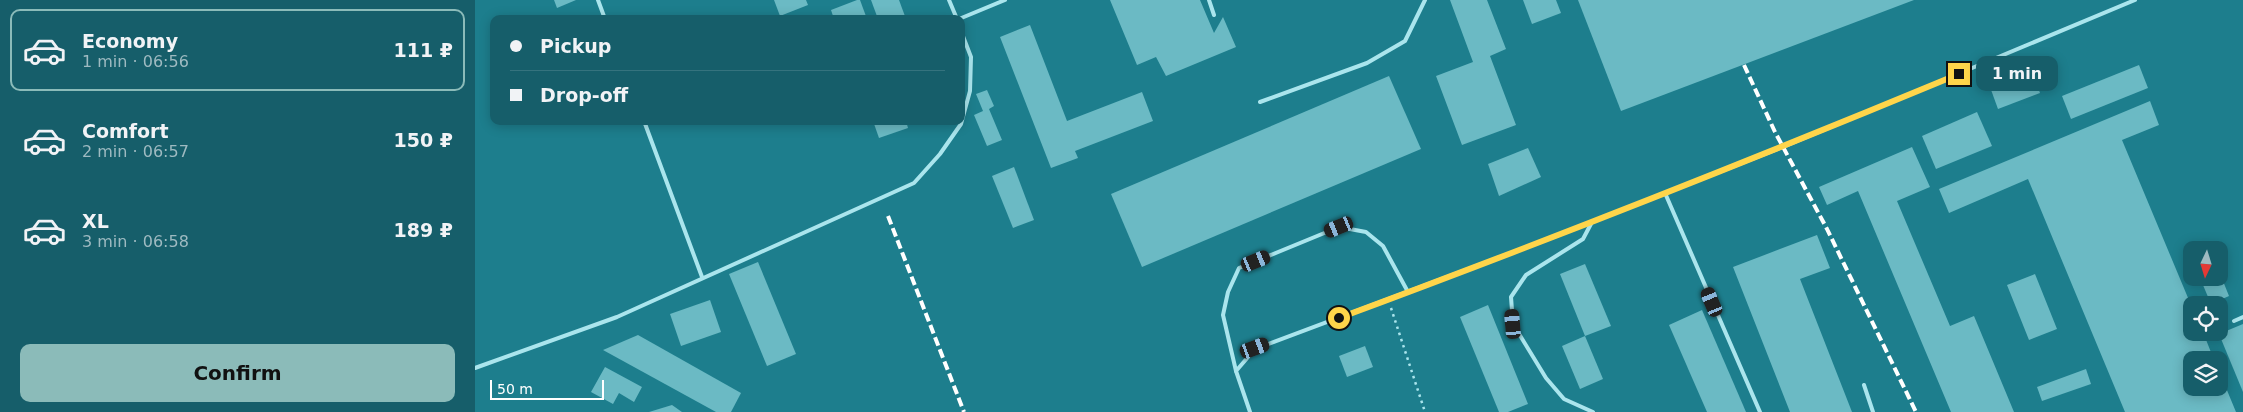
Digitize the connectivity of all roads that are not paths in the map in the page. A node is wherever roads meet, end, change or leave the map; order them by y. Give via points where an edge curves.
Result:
1 (598, 0) edge
2 (949, 0) edge
3 (1005, 0) edge
4 (1209, 0) edge
5 (1425, 0) edge
6 (2135, 0) edge
7 (604, 15) edge
8 (956, 15) edge
9 (1215, 15) dead end
10 (965, 16) edge
11 (965, 41) edge
12 (1260, 102) dead end
13 (965, 109) edge
14 (645, 125) edge
15 (960, 125) edge
16 (1665, 193) junction
17 (1593, 222) junction
18 (702, 277) junction
19 (1408, 292) junction
20 (2243, 317) edge
21 (2234, 321) dead end
22 (475, 368) edge
23 (1236, 371) junction
24 (1863, 386) dead end
25 (1250, 412) edge
26 (1593, 412) edge
27 (1760, 412) edge
28 (1873, 412) edge

1 - 7 lane
2 - 8 lane
3 - 10 lane
4 - 9 lane
5 - 12 lane via 1405,41 1367,63
6 - 16 lane
11 - 13 lane via 971,57 970,91
14 - 18 lane
15 - 18 lane via 915,183
16 - 17 lane
16 - 27 lane
17 - 19 lane
17 - 26 lane via 1583,239 1527,275 1511,298 1513,324 1546,378 1564,399
18 - 22 lane via 617,317
19 - 23 lane via 1255,348
19 - 23 lane via 1383,246 1366,232 1339,227 1239,268 1223,315
20 - 21 lane
23 - 25 lane
24 - 28 lane

